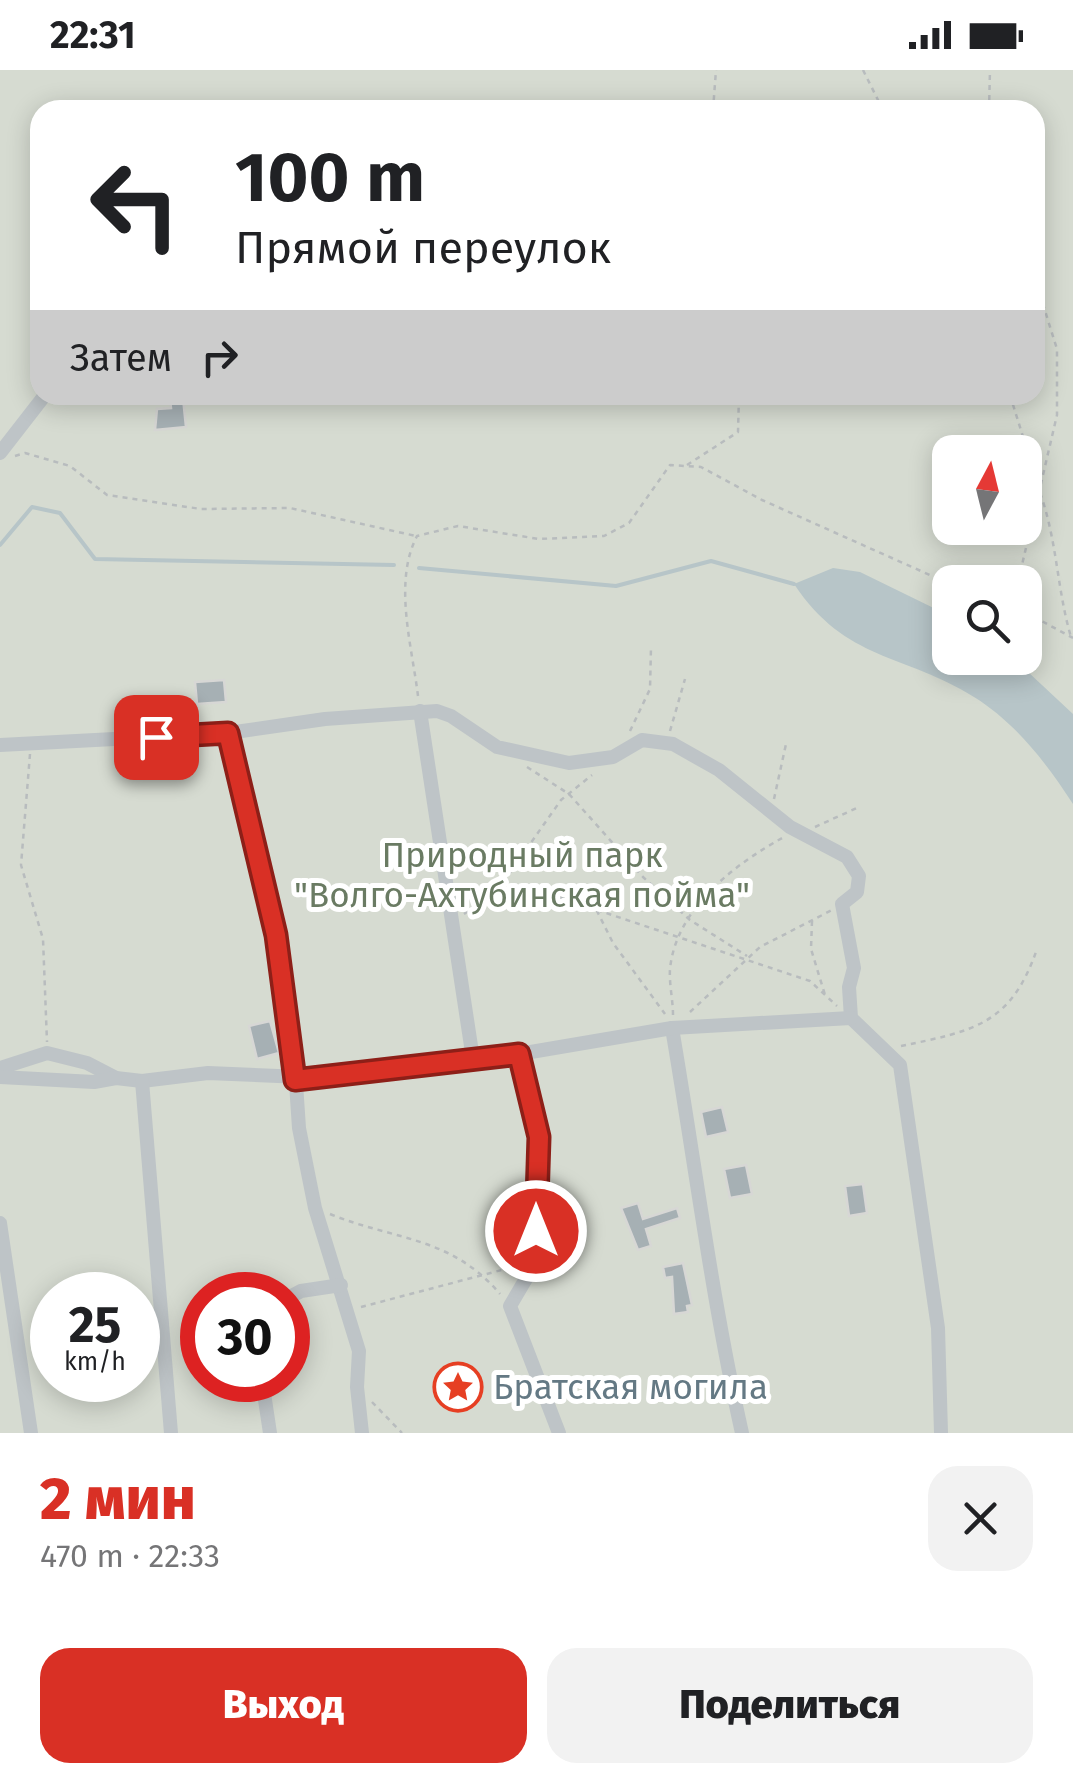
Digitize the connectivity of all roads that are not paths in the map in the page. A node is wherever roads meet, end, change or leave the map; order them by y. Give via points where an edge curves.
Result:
1 (38, 405) edge
2 (6, 454) edge
3 (420, 710) junction
4 (228, 733) junction
5 (0, 745) edge
6 (851, 1018) junction
7 (672, 1028) junction
8 (519, 1054) junction
9 (473, 1059) junction
10 (0, 1068) edge
11 (0, 1077) edge
12 (116, 1078) junction
13 (295, 1080) junction
14 (142, 1081) junction
15 (0, 1223) edge
16 (341, 1285) junction
17 (310, 1289) edge
18 (265, 1402) edge
19 (31, 1433) edge
20 (171, 1433) edge
21 (270, 1433) edge
22 (362, 1433) edge
23 (559, 1433) edge
24 (742, 1433) edge
25 (941, 1433) edge

1 - 2 street
3 - 4 street
3 - 6 street via 451,716 497,746 569,763 613,757 642,740 673,744 847,857 860,876 857,892 842,904 854,968
3 - 9 street
4 - 5 street
4 - 13 street via 276,935
6 - 7 street
6 - 25 street via 900,1066 937,1314
7 - 8 street
7 - 24 street
8 - 9 street
8 - 23 street via 539,1137 537,1260 510,1306
9 - 13 street
10 - 12 street via 46,1053
11 - 12 street
12 - 14 street
13 - 14 street via 208,1074
13 - 16 street via 315,1208
14 - 20 street
15 - 19 street
16 - 17 street
16 - 22 street via 359,1351
18 - 21 street

